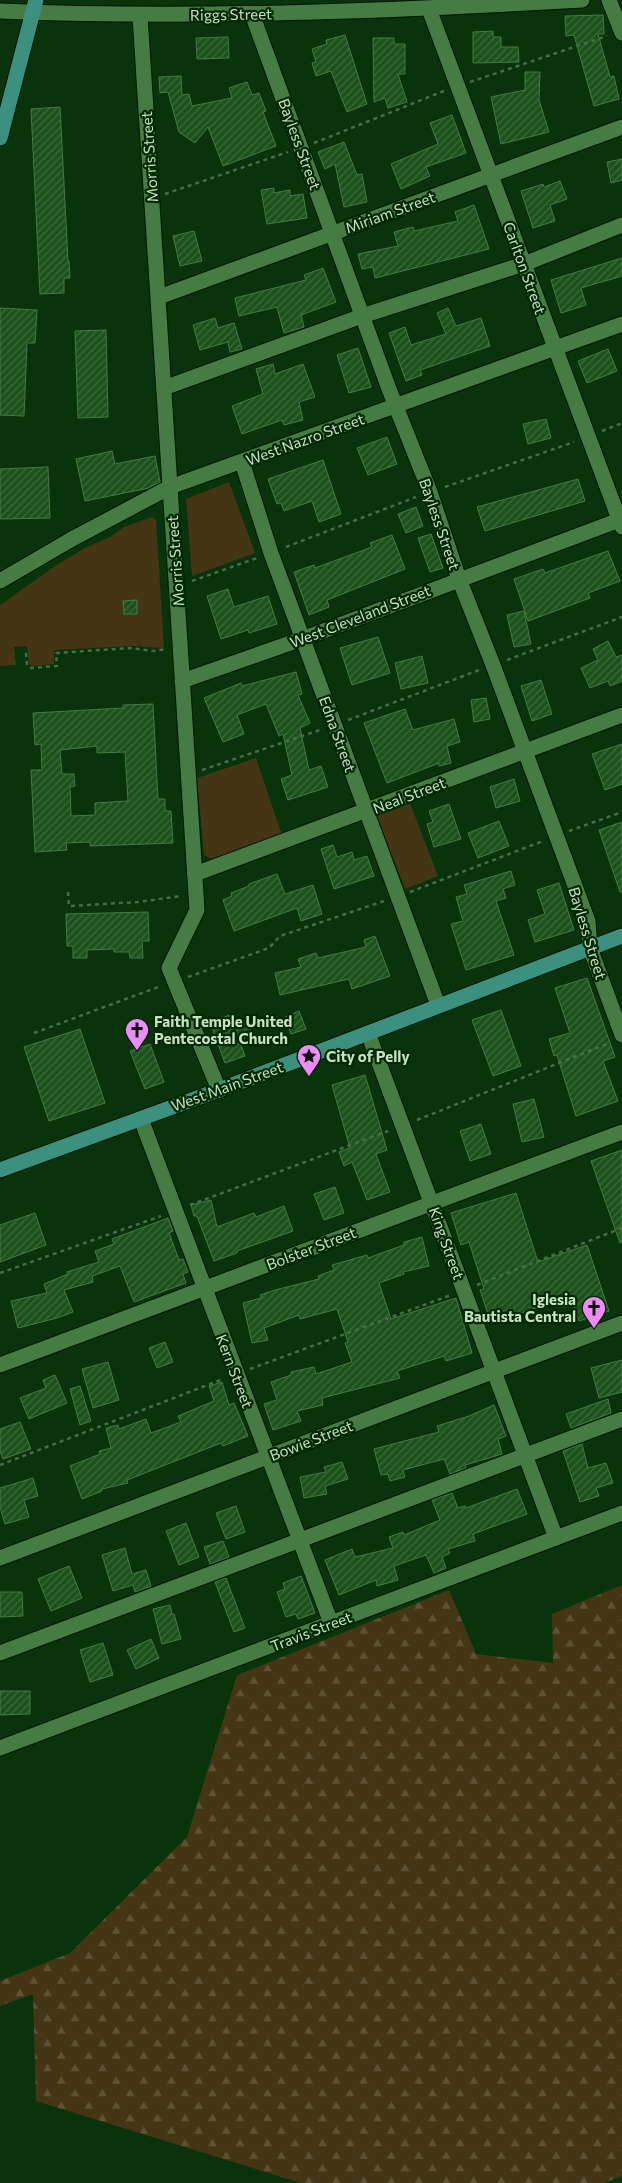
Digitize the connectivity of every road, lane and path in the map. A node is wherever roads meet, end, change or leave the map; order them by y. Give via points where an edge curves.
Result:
1 (582, 0) edge
2 (609, 0) edge
3 (33, 6) edge
4 (349, 6) edge
5 (428, 9) junction
6 (0, 11) edge
7 (252, 14) junction
8 (140, 16) junction
9 (622, 32) edge
10 (457, 86) junction
11 (622, 127) edge
12 (0, 138) edge
13 (301, 148) junction
14 (490, 174) junction
15 (152, 198) junction
16 (622, 225) edge
17 (332, 233) junction
18 (524, 264) junction
19 (159, 297) junction
20 (362, 316) junction
21 (622, 324) edge
22 (556, 349) junction
23 (164, 388) junction
24 (396, 407) junction
25 (622, 423) edge
26 (588, 437) junction
27 (242, 462) junction
28 (170, 487) junction
29 (430, 492) junction
30 (621, 522) edge
31 (270, 553) junction
32 (459, 579) junction
33 (0, 580) edge
34 (177, 587) junction
35 (622, 618) edge
36 (302, 639) junction
37 (166, 649) dead end
38 (26, 653) dead end
39 (493, 665) junction
40 (182, 681) junction
41 (622, 714) edge
42 (334, 725) junction
43 (524, 750) junction
44 (188, 775) junction
45 (366, 811) junction
46 (622, 812) edge
47 (555, 836) junction
48 (195, 874) junction
49 (180, 889) dead end
50 (68, 892) dead end
51 (398, 896) junction
52 (622, 936) edge
53 (590, 948) junction
54 (175, 981) junction
55 (438, 1005) junction
56 (34, 1033) dead end
57 (368, 1033) junction
58 (617, 1038) edge
59 (219, 1090) junction
60 (140, 1118) junction
61 (402, 1126) junction
62 (622, 1132) edge
63 (0, 1170) edge
64 (432, 1203) junction
65 (175, 1211) junction
66 (622, 1228) edge
67 (0, 1273) edge
68 (205, 1289) junction
69 (464, 1290) junction
70 (622, 1323) edge
71 (0, 1364) edge
72 (494, 1371) junction
73 (236, 1374) junction
74 (622, 1419) edge
75 (268, 1456) junction
76 (526, 1456) junction
77 (0, 1465) edge
78 (622, 1513) edge
79 (556, 1538) junction
80 (300, 1541) junction
81 (0, 1558) edge
82 (331, 1623) junction
83 (0, 1653) edge
84 (0, 1748) edge

1 - 5 street, Riggs Street
2 - 9 street
3 - 6 street, Riggs Street
3 - 8 street, Riggs Street
3 - 12 main road
4 - 5 street, Riggs Street
4 - 7 street, Riggs Street
5 - 10 street, Carlton Street
7 - 8 street, Riggs Street
7 - 13 street, Bayless Street
8 - 15 street, Morris Street
9 - 10 path
10 - 13 path
10 - 14 street, Carlton Street
11 - 14 street, Miriam Street
13 - 15 path
13 - 17 street, Bayless Street
14 - 17 street, Miriam Street
14 - 18 street, Carlton Street
15 - 19 street, Morris Street
16 - 18 street
17 - 19 street, Miriam Street
17 - 20 street, Bayless Street
18 - 20 street
18 - 22 street, Carlton Street
19 - 23 street, Morris Street
20 - 23 street
20 - 24 street, Bayless Street
21 - 22 street, West Nazro Street
22 - 24 street, West Nazro Street
22 - 26 street, Carlton Street
23 - 28 street, Morris Street
24 - 27 street, West Nazro Street
24 - 29 street, Bayless Street
25 - 26 path
26 - 29 path
26 - 30 street, Carlton Street
27 - 28 street, West Nazro Street
27 - 31 street, Edna Street
28 - 33 street, West Nazro Street
28 - 34 street, Morris Street
29 - 31 path
29 - 32 street, Bayless Street
30 - 32 street, West Cleveland Street
31 - 34 path
31 - 36 street, Edna Street
32 - 36 street, West Cleveland Street
32 - 39 street, Bayless Street
34 - 40 street, Morris Street
35 - 39 path
36 - 40 street, West Cleveland Street
36 - 42 street, Edna Street
37 - 38 path via 56,652 57,666 31,668 27,665
39 - 42 path
39 - 43 street, Bayless Street
40 - 44 street, Morris Street
41 - 43 street, Neal Street
42 - 44 path
42 - 45 street, Edna Street
43 - 45 street, Neal Street
43 - 47 street, Bayless Street
44 - 48 street, Morris Street
45 - 48 street, Neal Street
45 - 51 street, Edna Street
46 - 47 path
47 - 51 path
47 - 53 street, Bayless Street via 588,921
48 - 54 street, Morris Street via 197,910 169,968
49 - 50 path via 181,896 69,906
51 - 54 path via 280,936 269,948
51 - 55 street, Edna Street
52 - 53 main road, West Main Street
53 - 55 main road, West Main Street
53 - 58 street, Bayless Street
54 - 56 path
54 - 59 street, Morris Street
55 - 57 main road, West Main Street
57 - 59 main road, West Main Street
57 - 61 street, King Street
58 - 61 path
59 - 60 main road, West Main Street
60 - 63 main road, West Main Street
60 - 65 street, Kern Street
61 - 64 street, King Street
61 - 65 path
62 - 64 street, Bolster Street
64 - 68 street, Bolster Street
64 - 69 street, King Street
65 - 67 path
65 - 68 street, Kern Street
66 - 69 path
68 - 71 street, Bolster Street
68 - 73 street, Kern Street
69 - 72 street, King Street
69 - 73 path
70 - 72 street, Bowie Street
72 - 75 street, Bowie Street
72 - 76 street, King Street
73 - 75 street, Kern Street
73 - 77 path
74 - 76 street
75 - 80 street, Kern Street
75 - 81 street, Bowie Street
76 - 79 street, King Street
76 - 80 street
78 - 79 street, Travis Street
79 - 82 street, Travis Street
80 - 82 street, Kern Street
80 - 83 street
82 - 84 street, Travis Street

